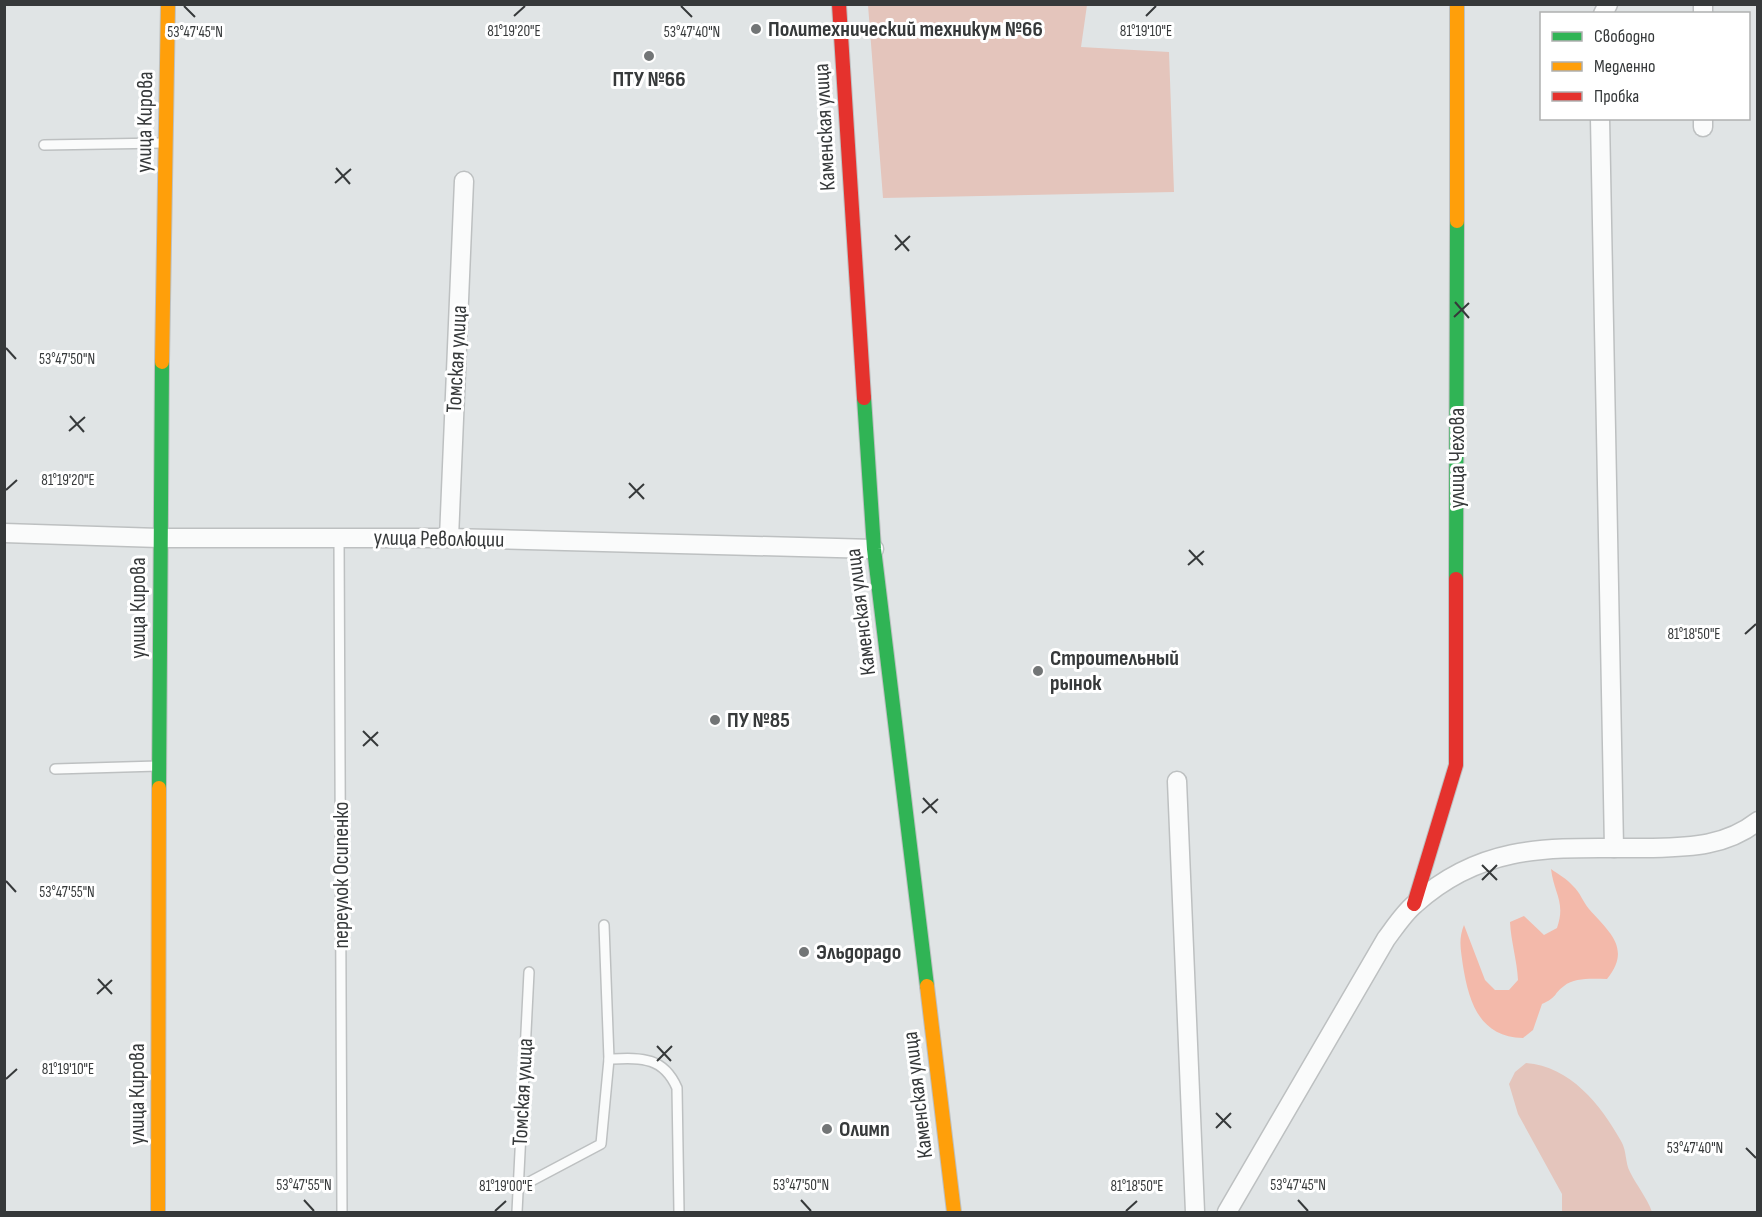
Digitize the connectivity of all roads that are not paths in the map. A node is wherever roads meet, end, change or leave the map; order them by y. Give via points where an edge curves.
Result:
1 (168, 4) edge
2 (839, 4) edge
3 (1457, 4) edge
4 (1600, 120) edge
5 (165, 143) junction
6 (44, 145) dead end
7 (464, 181) dead end
8 (4, 533) edge
9 (159, 538) junction
10 (339, 538) junction
11 (449, 538) junction
12 (874, 549) junction
13 (158, 766) junction
14 (55, 769) dead end
15 (1177, 781) dead end
16 (1758, 821) edge
17 (1614, 848) junction
18 (1414, 904) junction
19 (604, 924) dead end
20 (529, 972) dead end
21 (609, 1059) junction
22 (518, 1188) junction
23 (158, 1212) edge
24 (342, 1212) edge
25 (517, 1212) edge
26 (679, 1212) edge
27 (954, 1212) edge
28 (1195, 1212) edge
29 (1227, 1212) edge

1 - 5 street, улица Кирова
2 - 12 street, Каменская улица
3 - 18 street, улица Чехова via 1456,765
4 - 17 street
5 - 6 lane
5 - 9 street, улица Кирова
7 - 11 street, Томская улица
8 - 9 street, улица Революции
9 - 10 street, улица Революции
9 - 13 street, улица Кирова
10 - 11 street, улица Революции
10 - 24 lane, переулок Осипенко
11 - 12 street, улица Революции
12 - 27 street, Каменская улица
13 - 14 lane
13 - 23 street, улица Кирова
15 - 28 street
16 - 17 street via 1748,829 1700,847
17 - 18 street via 1526,849 1491,858 1452,875
18 - 29 street via 1386,939
19 - 21 lane
20 - 22 lane, Томская улица
21 - 22 lane via 601,1144
21 - 26 lane via 649,1060 670,1071 678,1088
22 - 25 lane, Томская улица

